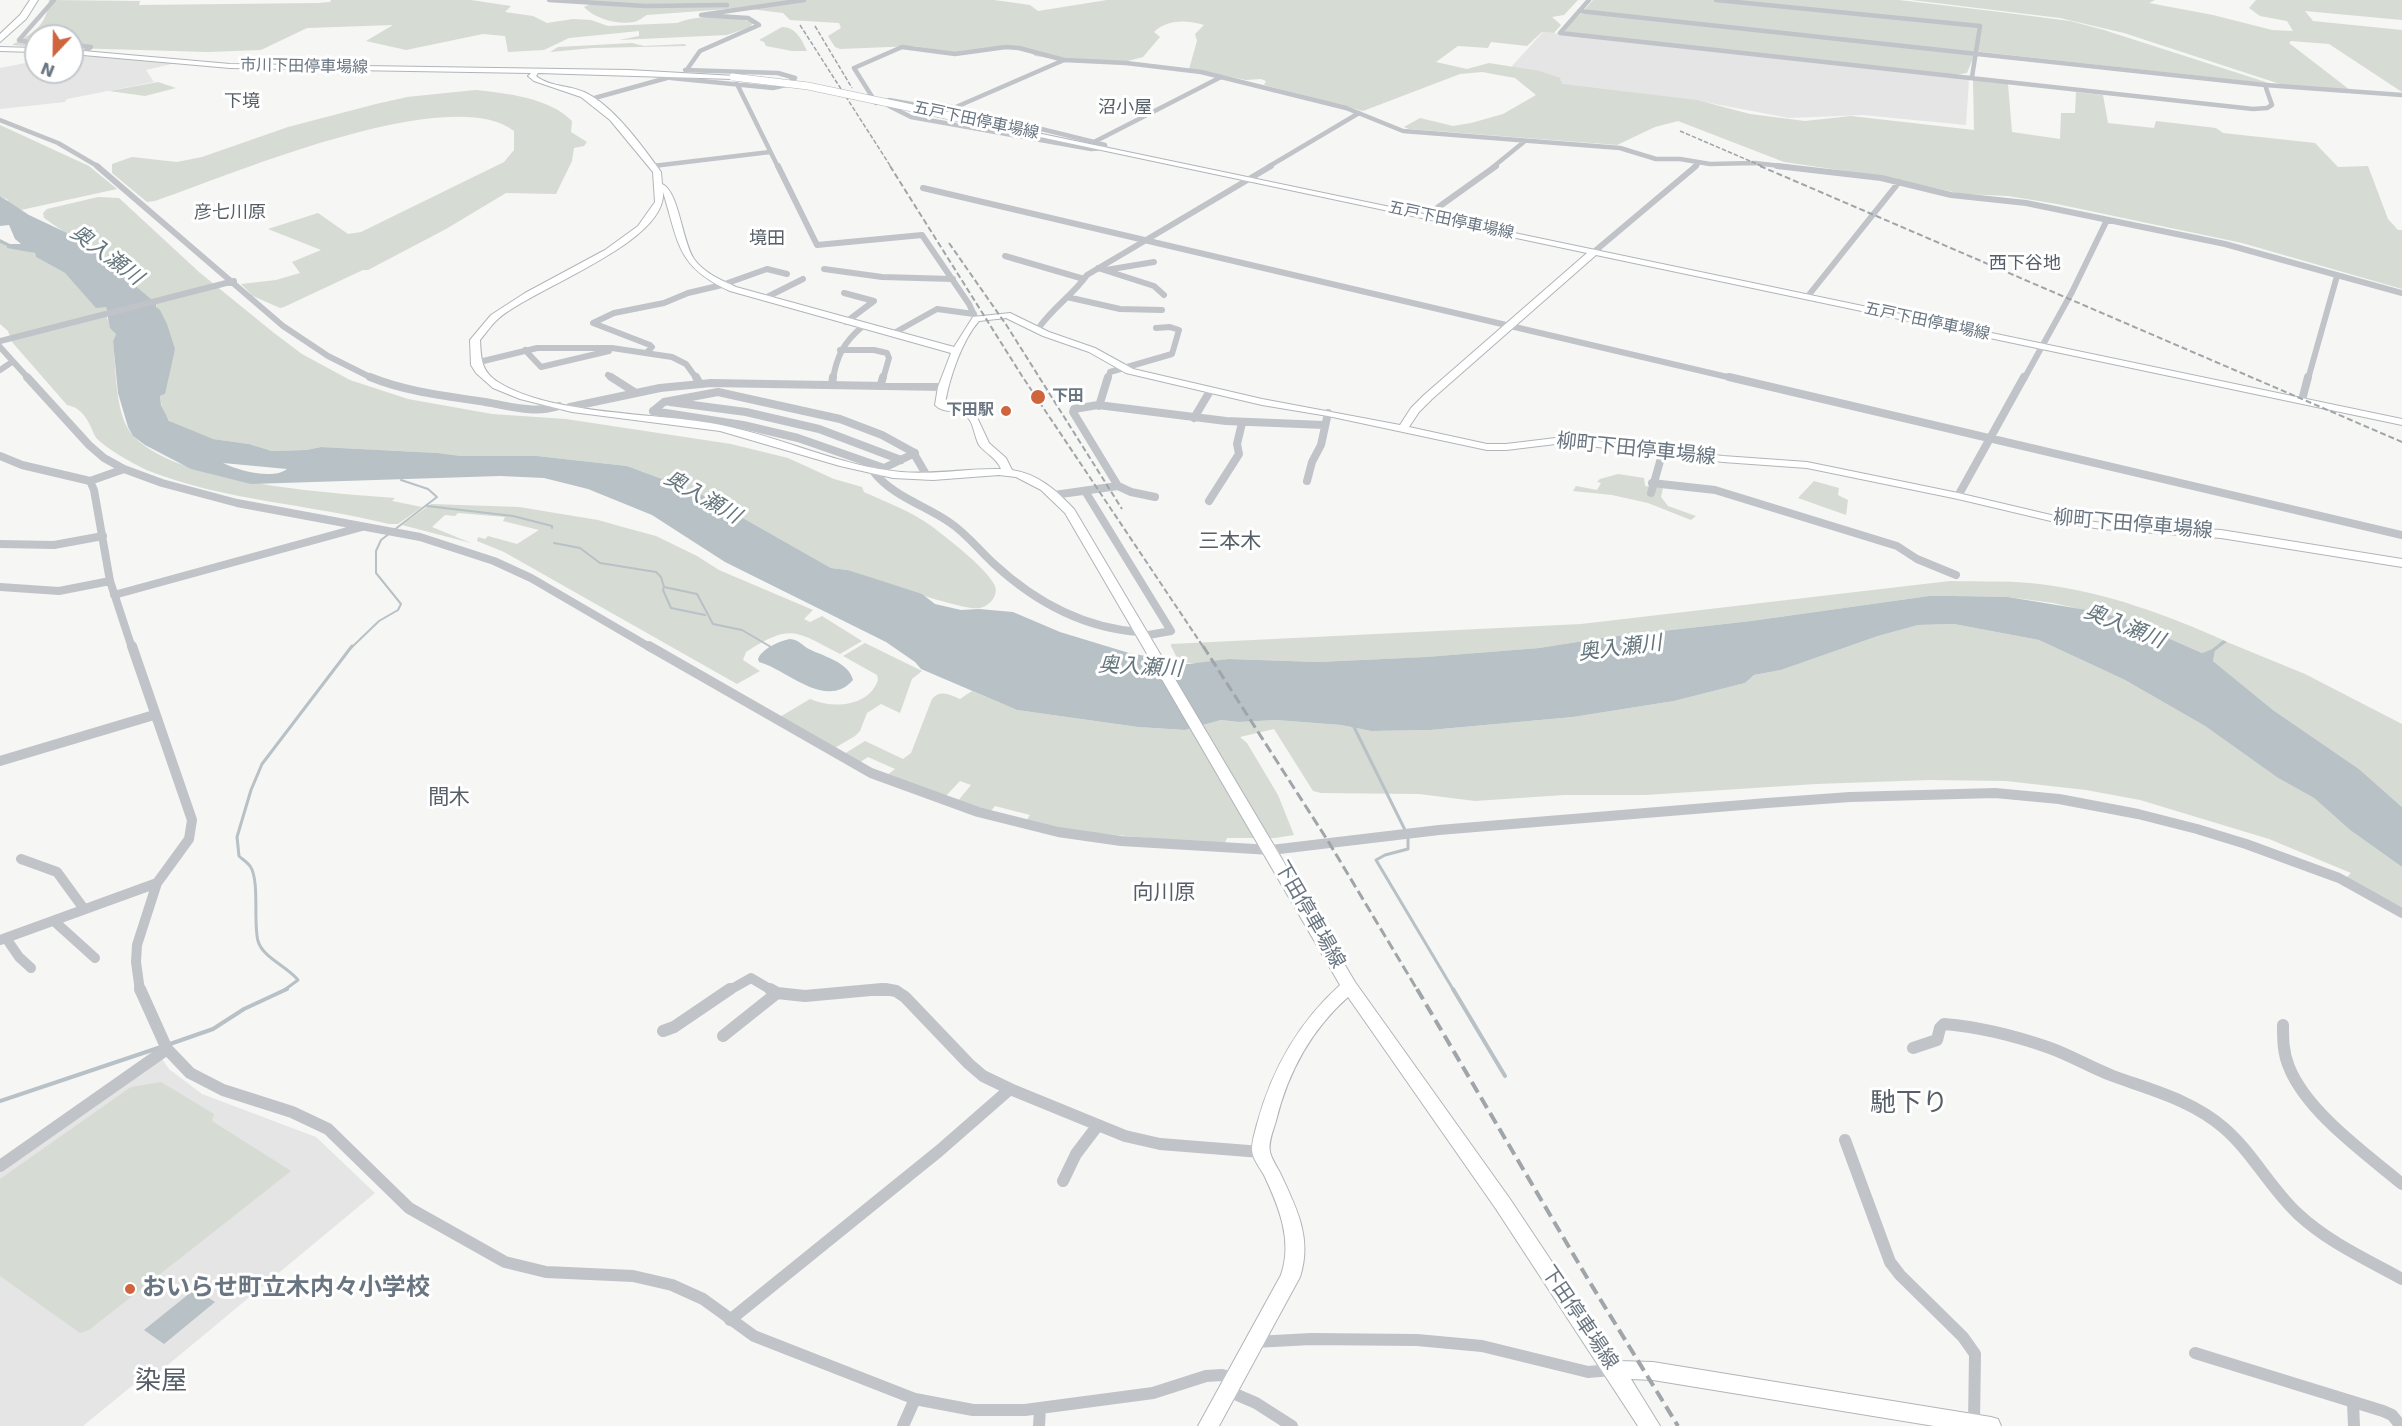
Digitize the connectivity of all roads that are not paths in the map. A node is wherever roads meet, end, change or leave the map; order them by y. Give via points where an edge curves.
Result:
1 (34, 0) edge
2 (54, 0) edge
3 (549, 0) edge
4 (804, 0) edge
5 (1588, 0) edge
6 (1716, 0) edge
7 (762, 5) junction
8 (1579, 11) junction
9 (33, 24) edge
10 (0, 33) edge
11 (0, 39) edge
12 (84, 46) edge
13 (0, 49) edge
14 (24, 50) edge
15 (84, 52) edge
16 (84, 53) edge
17 (1977, 53) junction
18 (1064, 60) junction
19 (536, 71) junction
20 (1221, 77) junction
21 (1972, 77) junction
22 (735, 80) junction
23 (2265, 85) junction
24 (2402, 94) edge
25 (869, 95) junction
26 (591, 99) junction
27 (955, 108) junction
28 (1359, 113) junction
29 (0, 120) edge
30 (1525, 141) junction
31 (1094, 142) junction
32 (1105, 148) junction
33 (770, 152) junction
34 (1699, 163) junction
35 (653, 166) junction
36 (1250, 179) junction
37 (1899, 182) junction
38 (662, 186) junction
39 (923, 188) dead end
40 (664, 216) junction
41 (1426, 216) junction
42 (2107, 220) junction
43 (1146, 240) junction
44 (1595, 251) junction
45 (1005, 256) dead end
46 (1154, 262) dead end
47 (824, 269) dead end
48 (1101, 269) junction
49 (787, 274) dead end
50 (2337, 276) junction
51 (803, 279) dead end
52 (953, 279) junction
53 (1084, 279) junction
54 (231, 282) junction
55 (722, 285) junction
56 (2402, 293) edge
57 (844, 294) dead end
58 (1164, 296) dead end
59 (1808, 296) junction
60 (1067, 297) junction
61 (765, 298) junction
62 (1162, 310) dead end
63 (975, 316) junction
64 (846, 322) junction
65 (863, 326) junction
66 (1511, 327) junction
67 (1156, 328) dead end
68 (1038, 329) junction
69 (894, 333) junction
70 (0, 340) edge
71 (2042, 346) junction
72 (0, 347) edge
73 (617, 349) junction
74 (525, 350) junction
75 (840, 350) junction
76 (957, 351) junction
77 (647, 352) junction
78 (12, 362) junction
79 (475, 363) junction
80 (1121, 368) junction
81 (0, 370) edge
82 (608, 375) dead end
83 (701, 383) junction
84 (832, 384) junction
85 (881, 384) junction
86 (944, 387) junction
87 (1210, 390) junction
88 (711, 392) junction
89 (636, 393) junction
90 (2302, 400) junction
91 (668, 401) junction
92 (564, 406) junction
93 (1100, 406) junction
94 (698, 407) junction
95 (796, 410) junction
96 (748, 413) junction
97 (687, 416) junction
98 (1194, 418) junction
99 (1326, 419) junction
100 (782, 421) junction
101 (2402, 422) edge
102 (1242, 423) junction
103 (735, 424) junction
104 (1402, 430) junction
105 (768, 431) junction
106 (828, 432) junction
107 (1991, 438) junction
108 (810, 442) junction
109 (864, 446) junction
110 (1663, 451) junction
111 (915, 453) junction
112 (847, 455) junction
113 (0, 456) edge
114 (901, 460) junction
115 (10, 462) junction
116 (0, 466) edge
117 (124, 469) junction
118 (873, 471) junction
119 (1007, 473) junction
120 (927, 476) junction
121 (90, 481) junction
122 (1307, 481) dead end
123 (1652, 483) junction
124 (1118, 486) junction
125 (1085, 491) junction
126 (1651, 493) dead end
127 (1054, 495) junction
128 (1958, 496) junction
129 (1155, 497) dead end
130 (1209, 501) dead end
131 (364, 526) junction
132 (2402, 535) edge
133 (103, 536) junction
134 (0, 544) edge
135 (2402, 563) edge
136 (1956, 575) dead end
137 (110, 581) junction
138 (0, 586) edge
139 (114, 595) junction
140 (1143, 637) junction
141 (154, 715) junction
142 (0, 761) edge
143 (1270, 848) junction
144 (21, 860) dead end
145 (157, 883) junction
146 (84, 909) junction
147 (2402, 913) edge
148 (54, 921) junction
149 (3, 939) edge
150 (95, 958) dead end
151 (31, 968) dead end
152 (1349, 986) junction
153 (777, 993) junction
154 (2283, 1025) dead end
155 (663, 1031) dead end
156 (723, 1036) dead end
157 (1913, 1048) dead end
158 (167, 1049) junction
159 (1010, 1089) junction
160 (1098, 1125) junction
161 (1845, 1140) dead end
162 (1261, 1152) junction
163 (0, 1166) edge
164 (1063, 1180) dead end
165 (2402, 1184) edge
166 (2402, 1279) edge
167 (730, 1320) junction
168 (1255, 1342) junction
169 (2195, 1353) dead end
170 (1614, 1370) junction
171 (1231, 1385) junction
172 (915, 1400) junction
173 (2353, 1403) junction
174 (1041, 1408) junction
175 (1982, 1424) edge
176 (903, 1426) edge
177 (1039, 1426) edge
178 (1208, 1426) edge
179 (1292, 1426) edge
180 (1650, 1426) edge
181 (2354, 1426) edge
182 (2401, 1426) edge

1 - 10 highway
1 - 11 highway
2 - 9 street
3 - 7 street via 645,6
4 - 7 street
5 - 8 street
6 - 17 street via 1980,26
7 - 22 street via 702,15 746,17 759,25 700,51 686,69 795,78 773,88
8 - 17 street
8 - 21 street via 1559,31
12 - 15 street via 92,47
13 - 14 main road
16 - 19 main road, 市川下田停車場線 via 230,66
17 - 21 street
17 - 23 street
18 - 20 street via 1126,63
18 - 25 street via 1019,48 955,54 902,47 854,68
18 - 27 street
19 - 22 main road, 五戸下田停車場線 via 640,72
19 - 26 main road via 532,76 539,81
20 - 28 street
20 - 31 street
21 - 23 street via 2253,109 2272,105
22 - 26 street via 673,77
22 - 32 main road, 五戸下田停車場線, bridge via 808,86
22 - 33 street
23 - 24 street
25 - 27 street
25 - 32 street via 874,102 898,108 911,117 1091,149
26 - 35 main road
27 - 31 street
28 - 30 street via 1403,131
28 - 36 street
29 - 54 street via 39,134 89,160 135,195
30 - 34 street via 1620,148 1656,159
30 - 41 street
31 - 32 street
32 - 36 main road, 五戸下田停車場線
33 - 35 street
33 - 52 street via 817,245 922,235
34 - 37 street via 1785,165
34 - 44 street
35 - 38 main road
36 - 41 main road, 五戸下田停車場線
36 - 43 street
37 - 42 street via 1951,195 2026,203
37 - 59 street
38 - 40 main road
38 - 40 main road via 666,190
39 - 43 street
40 - 55 main road via 693,266
40 - 79 main road via 496,315 474,343
41 - 44 main road, 五戸下田停車場線
42 - 50 street via 2225,244
42 - 71 street
43 - 48 street
43 - 66 street
44 - 59 main road, 五戸下田停車場線
44 - 66 main road
45 - 53 street
46 - 48 street
47 - 52 street via 882,277
48 - 53 street
48 - 58 street via 1154,286
49 - 55 street via 767,269
50 - 56 street
50 - 90 street
51 - 61 street
52 - 63 street
53 - 60 street
54 - 70 street
54 - 92 street via 297,336 369,376 443,396 545,409
55 - 61 main road
55 - 77 street via 614,313 593,323 650,345
57 - 64 street via 874,301
59 - 71 main road, 五戸下田停車場線
60 - 62 street via 1120,309
60 - 68 street
61 - 64 main road
63 - 68 main road, 柳町下田停車場線 via 1007,315
63 - 69 street via 937,309
63 - 76 main road
64 - 65 main road
65 - 69 main road
65 - 75 street
66 - 104 main road via 1428,397
66 - 107 street
67 - 80 street via 1179,330 1172,354
68 - 80 main road, 柳町下田停車場線 via 1092,350
69 - 76 main road
71 - 90 main road, 五戸下田停車場線
71 - 107 street
72 - 78 street
73 - 74 street via 558,346
73 - 74 street via 545,367 537,365
73 - 77 street
74 - 79 street
75 - 84 street
75 - 85 street via 887,353
76 - 86 main road
77 - 83 street via 684,362
78 - 81 street
78 - 117 street via 89,446
79 - 92 main road via 480,373 497,386 522,397
80 - 87 main road, 柳町下田停車場線
80 - 93 street via 1108,375
82 - 89 street
83 - 84 street
83 - 88 street
83 - 89 street
84 - 85 street
85 - 86 street
86 - 119 main road via 942,408 969,413 982,441 1006,464
87 - 98 street
87 - 99 main road, 柳町下田停車場線
88 - 91 street
88 - 94 street
88 - 95 street
89 - 92 street
90 - 101 main road, 五戸下田停車場線
91 - 94 street
91 - 97 street via 653,411
92 - 118 main road via 737,432
93 - 98 street
93 - 124 street via 1080,406 1073,412
94 - 96 street
94 - 97 street
95 - 100 street
95 - 111 street via 840,419
96 - 100 street
96 - 103 street
97 - 103 street
98 - 102 street
99 - 102 street
99 - 104 main road, 柳町下田停車場線
99 - 122 street
100 - 105 street
100 - 106 street
102 - 130 street via 1239,454
103 - 105 street
104 - 110 main road, 柳町下田停車場線 via 1499,448 1564,441
105 - 108 street
106 - 108 street
106 - 109 street
107 - 128 street
107 - 132 street
108 - 112 street
109 - 112 street
109 - 114 street
110 - 123 street
110 - 128 main road, 柳町下田停車場線 via 1807,465
111 - 114 street
111 - 120 street
112 - 114 street via 884,468
113 - 115 street
115 - 116 street
115 - 121 street
117 - 121 street
117 - 131 street via 237,503
118 - 120 main road
118 - 140 street via 888,486 950,523 1052,609 1077,620
119 - 120 main road
119 - 127 main road, 下田停車場線 via 1026,477
121 - 133 street
123 - 126 street
123 - 136 street via 1715,490 1897,546
124 - 125 street
124 - 129 street
125 - 127 street
125 - 140 street via 1171,631
127 - 140 main road, 下田停車場線 via 1070,511
128 - 135 main road, 柳町下田停車場線 via 2018,512 2102,526 2221,534
131 - 139 street
131 - 143 street via 420,537 494,561 531,578 808,739 899,785 978,812 1058,832 1121,841
133 - 134 street via 54,545
133 - 137 street
137 - 138 street via 59,591
137 - 139 street
139 - 141 street
140 - 143 main road, 下田停車場線
141 - 142 street
141 - 145 street via 192,820 189,839
143 - 147 street via 1744,805 1995,793 2060,799 2207,832 2339,878
143 - 152 main road, 下田停車場線
144 - 146 street via 57,872
145 - 146 street
145 - 158 street via 137,945 136,962 139,988
146 - 148 street
148 - 149 street
148 - 150 street
149 - 151 street
152 - 162 main road via 1287,1060 1268,1113
152 - 170 main road, 下田停車場線
153 - 155 street via 751,978 744,980 675,1027
153 - 156 street
153 - 159 street via 805,996 896,991 969,1064
154 - 165 street via 2283,1051 2304,1094
157 - 166 street via 1937,1040 1944,1024 1966,1025 2050,1048 2181,1101 2224,1128 2252,1156 2283,1199 2322,1234
158 - 163 street
158 - 167 street via 205,1083 312,1119 328,1129 409,1208 505,1262 546,1272 653,1280 689,1291
159 - 160 street
159 - 167 street
160 - 162 street via 1161,1144
160 - 164 street
161 - 175 street via 1890,1262 1975,1354
162 - 168 main road via 1295,1239 1296,1257 1290,1277
167 - 172 street via 754,1336
168 - 170 street via 1417,1340 1482,1346 1588,1372
168 - 171 main road
169 - 173 street
170 - 175 main road via 1653,1371
170 - 180 main road, 下田停車場線
171 - 174 street via 1222,1375 1206,1376 1153,1393
171 - 178 main road
171 - 179 street
172 - 174 street via 973,1410
172 - 176 street
173 - 181 street
173 - 182 street via 2392,1415
174 - 177 street

